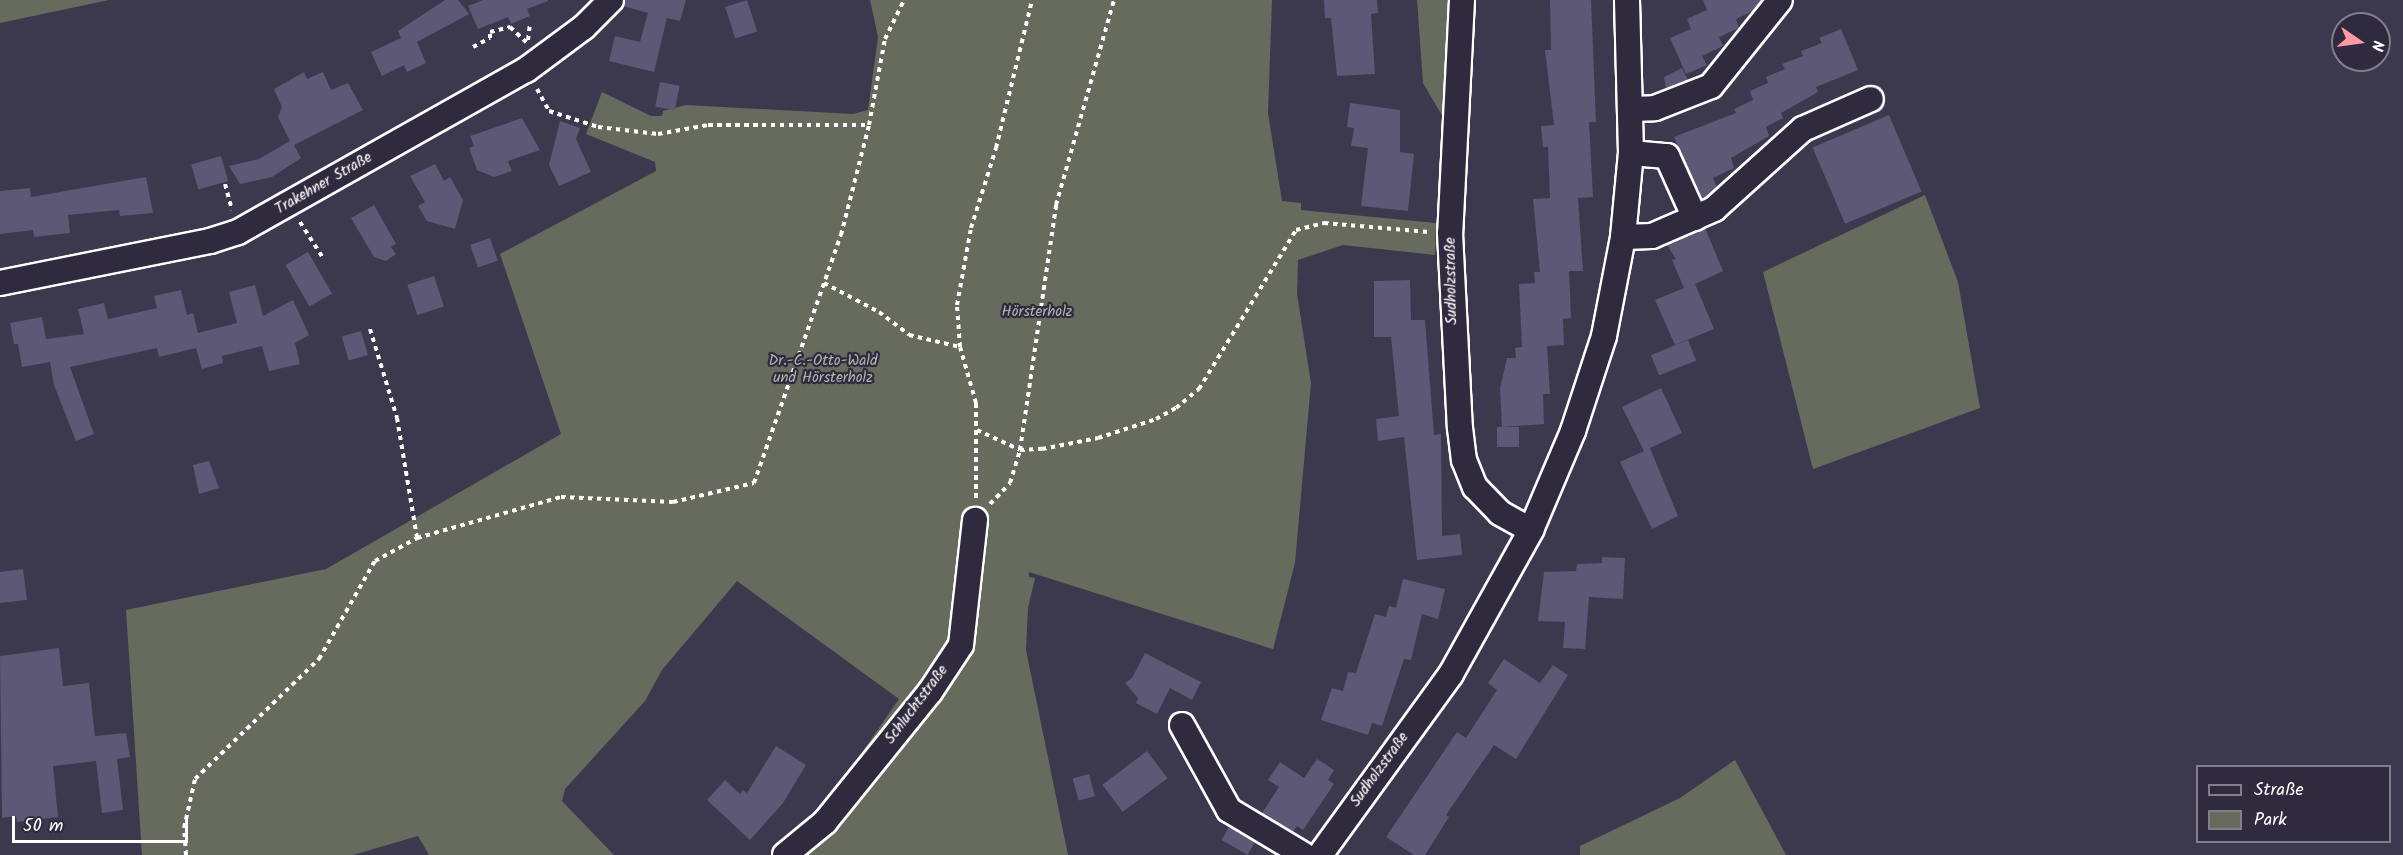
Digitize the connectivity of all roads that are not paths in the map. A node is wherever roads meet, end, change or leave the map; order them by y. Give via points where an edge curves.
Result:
1 (611, 0) edge
2 (1462, 0) edge
3 (1627, 0) edge
4 (1780, 0) edge
5 (1871, 99) dead end
6 (1631, 109) junction
7 (1631, 153) junction
8 (1695, 218) junction
9 (1623, 237) junction
10 (0, 283) edge
11 (975, 520) road end
12 (1531, 530) junction
13 (1182, 725) dead end
14 (785, 855) edge
15 (1304, 855) edge
16 (1320, 855) edge

1 - 10 street, Trakehner Straße via 532,57 292,201 220,238
2 - 12 street, Sudholzstraße via 1450,233 1455,370 1464,460 1475,487 1488,503
3 - 6 street, Sudholzstraße
4 - 6 street via 1711,86 1655,108
5 - 8 street via 1803,129 1714,209
6 - 7 street, Sudholzstraße
7 - 8 street via 1667,156
7 - 9 street, Sudholzstraße
8 - 9 street via 1652,236
9 - 12 street, Sudholzstraße via 1604,336 1573,431
11 - 14 street, Schluchtstraße via 961,645 930,692 825,822
12 - 16 street, Sudholzstraße via 1450,674
13 - 15 street via 1229,810

